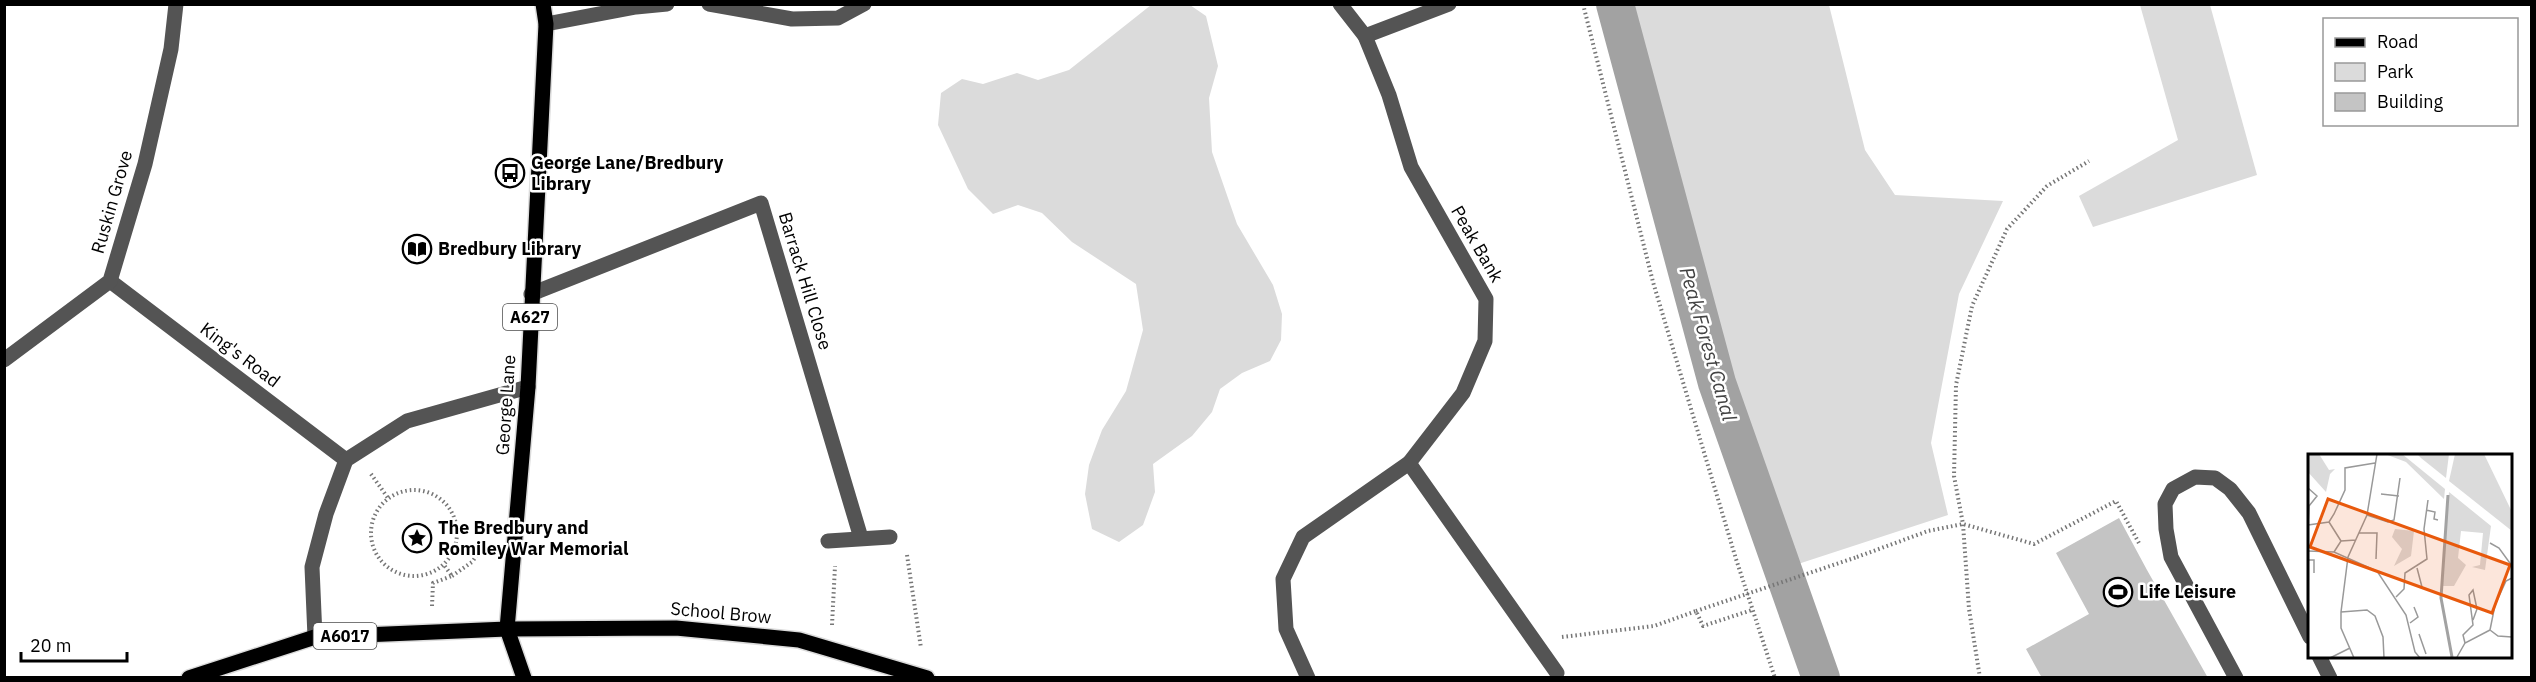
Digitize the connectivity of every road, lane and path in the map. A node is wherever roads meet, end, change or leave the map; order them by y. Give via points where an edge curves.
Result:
1 (176, 4) edge
2 (543, 4) edge
3 (667, 4) edge
4 (709, 4) edge
5 (864, 4) edge
6 (1340, 4) edge
7 (1449, 4) edge
8 (1584, 4) edge
9 (546, 24) junction
10 (1365, 36) junction
11 (2089, 161) dead end
12 (110, 281) junction
13 (531, 294) junction
14 (4, 360) edge
15 (528, 387) junction
16 (346, 460) junction
17 (1409, 462) junction
18 (371, 475) dead end
19 (388, 498) junction
20 (1963, 524) junction
21 (890, 537) joint
22 (861, 538) junction
23 (828, 541) dead end
24 (2142, 548) dead end
25 (514, 552) junction
26 (444, 565) junction
27 (452, 576) junction
28 (1752, 610) junction
29 (1696, 611) junction
30 (507, 629) junction
31 (431, 632) junction
32 (2308, 632) edge
33 (315, 637) junction
34 (1534, 640) junction
35 (831, 649) junction
36 (2320, 658) edge
37 (1557, 673) dead end
38 (925, 677) edge
39 (189, 678) edge
40 (524, 678) edge
41 (1308, 678) edge
42 (1775, 678) edge
43 (1980, 678) edge
44 (2236, 678) edge
45 (2330, 678) edge

1 - 12 street, Ruskin Grove via 171,49 145,164
2 - 9 main road, George Lane / A627
3 - 9 street
4 - 5 street via 792,19 838,18
6 - 10 street, Peak Bank
7 - 10 street
8 - 28 path via 1653,282
9 - 13 main road, George Lane / A627
10 - 17 street, Peak Bank via 1389,95 1411,167 1486,299 1485,341 1463,393
11 - 20 path via 2047,186 2007,230 1972,306 1956,385 1954,476
12 - 14 street, Ruskin Grove
12 - 16 street, King's Road
13 - 15 main road, George Lane / A627
13 - 22 street, Barrack Hill Close via 761,203
15 - 16 street via 407,421
15 - 25 main road, George Lane / A627
16 - 33 street via 312,567
17 - 34 street
17 - 41 street, Peak Bank via 1303,537 1288,568 1283,579 1286,629
18 - 19 path
19 - 26 path via 409,490 425,491 442,499 458,527 456,548
19 - 26 path via 373,518 371,540 380,561 408,577 425,575
20 - 24 path via 2034,544 2116,501
20 - 29 path, bridge via 1928,531
20 - 43 path via 1969,609
21 - 22 street
21 - 38 path via 904,539
22 - 23 street
22 - 35 path via 835,555
25 - 27 path via 480,551
25 - 30 main road, George Lane / A627
26 - 27 path
27 - 31 path via 433,583
28 - 29 path via 1703,626
28 - 42 path
29 - 34 path via 1654,626
30 - 31 main road, A6017
30 - 35 main road, School Brow via 676,628 799,640
30 - 40 main road, A627
31 - 33 main road, A6017
32 - 44 street via 2249,513 2230,489 2215,478 2195,477 2173,489 2165,504 2170,557
33 - 39 main road, A6017
34 - 37 street
35 - 38 main road, School Brow
36 - 45 street

